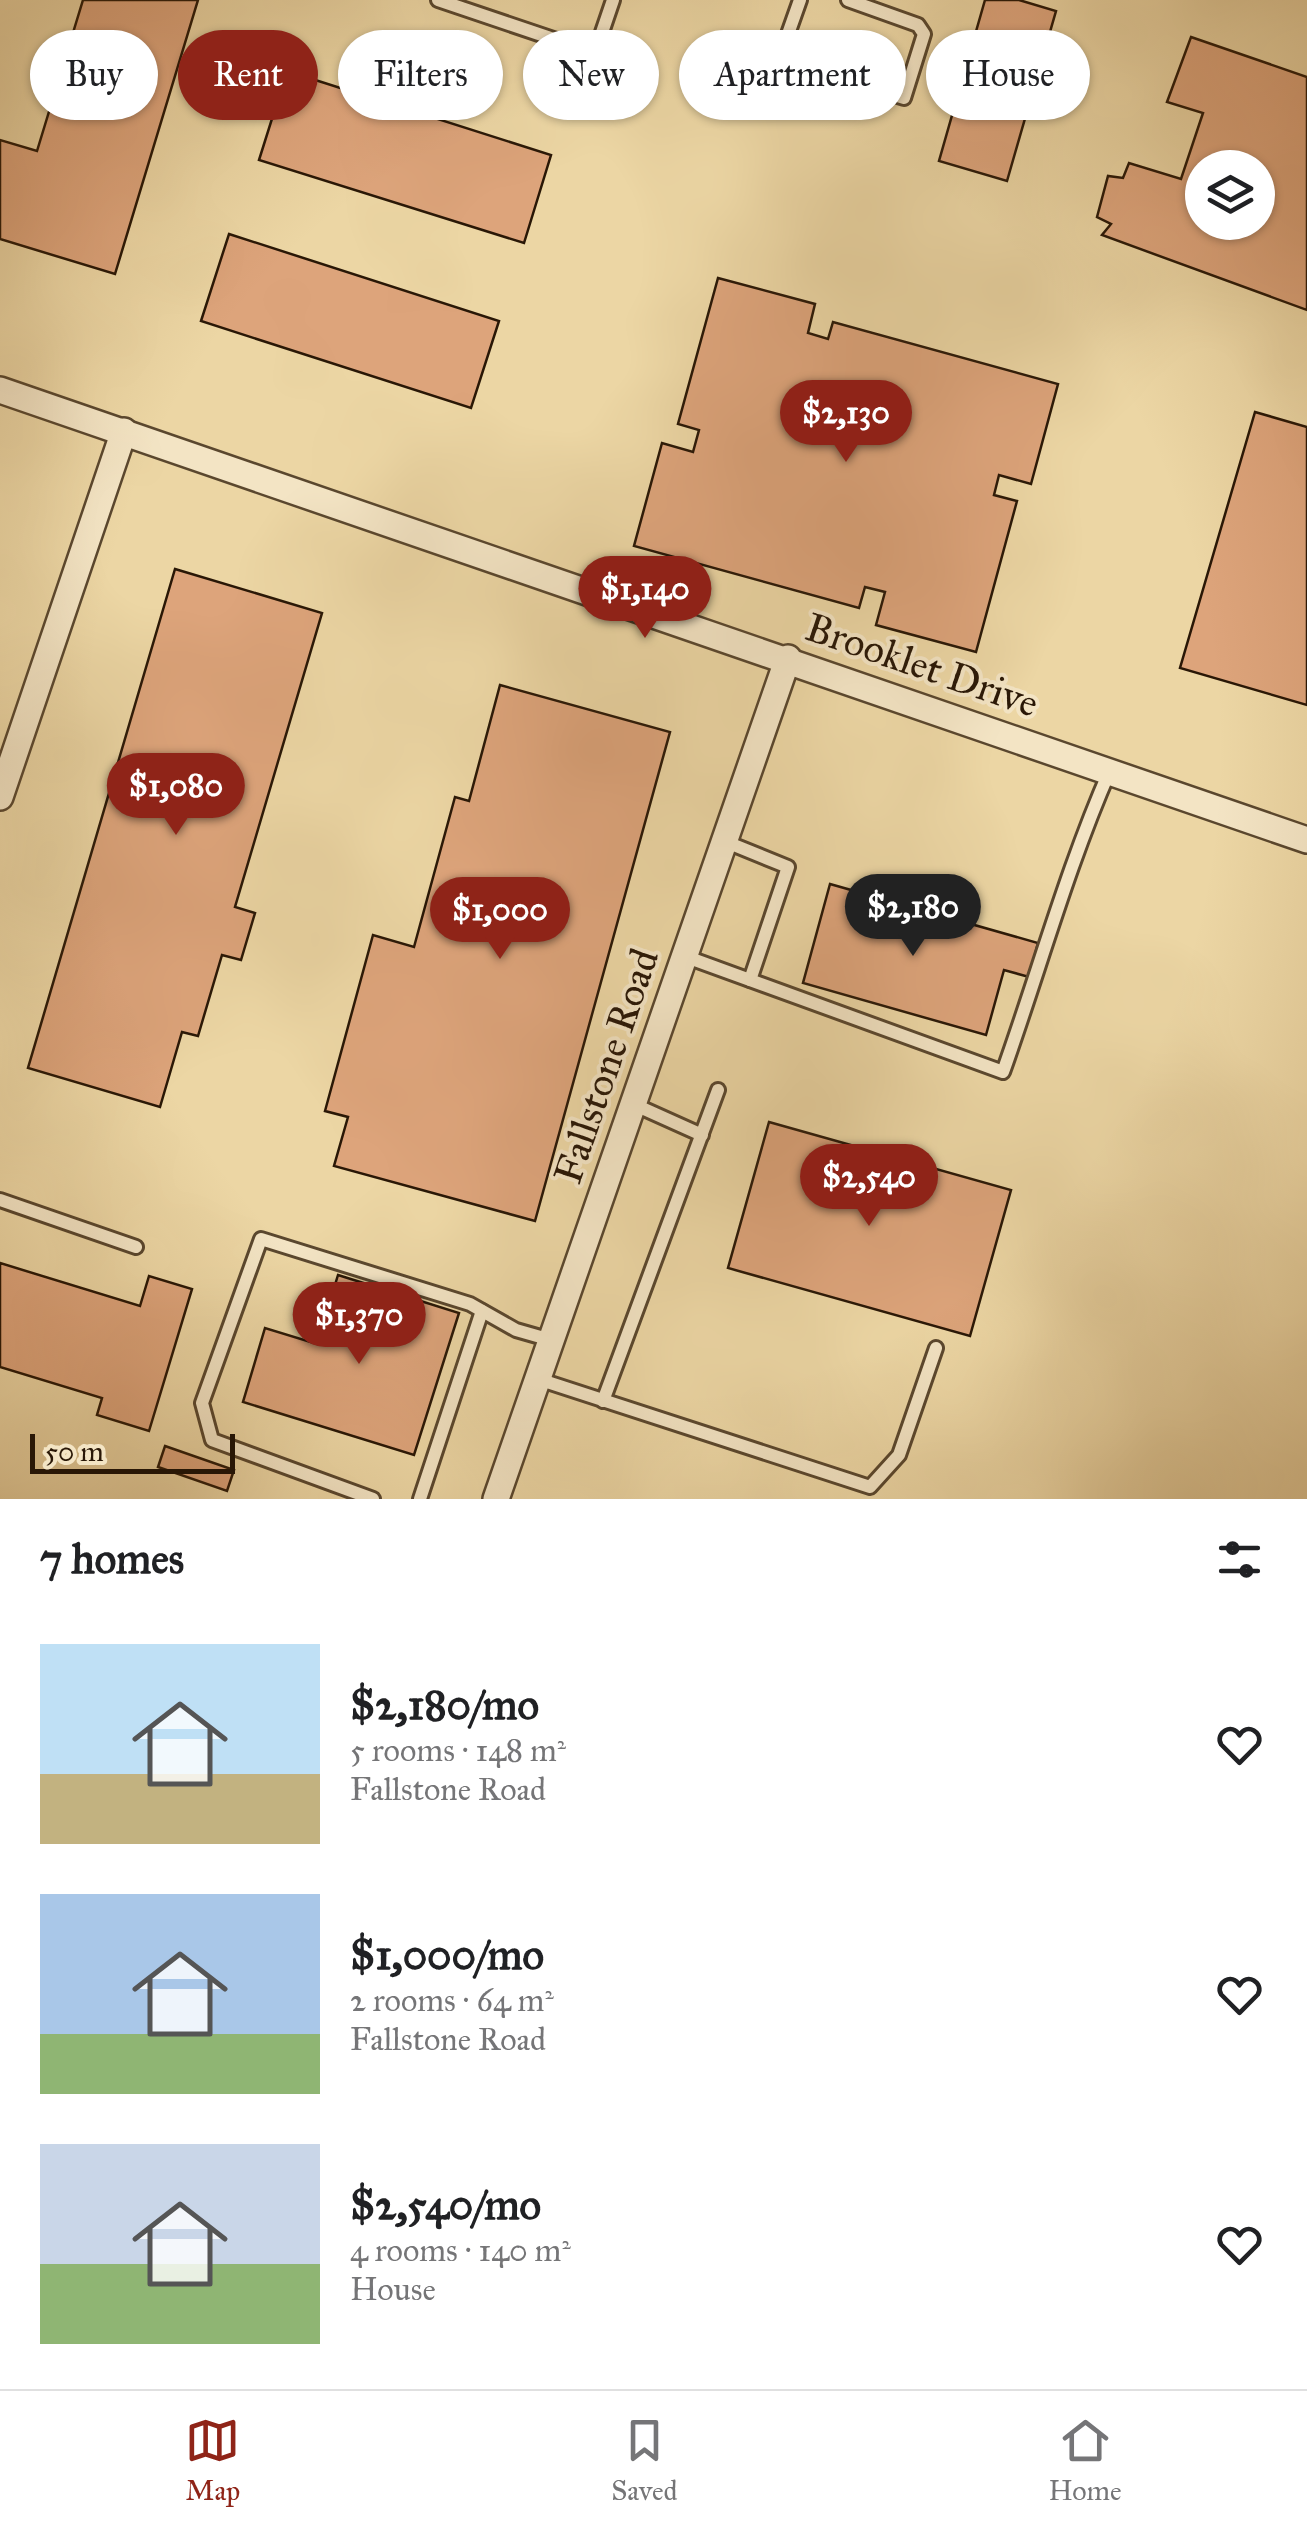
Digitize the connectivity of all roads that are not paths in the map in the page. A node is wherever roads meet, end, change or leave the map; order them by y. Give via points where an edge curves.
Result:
1 (438, 0) edge
2 (613, 0) edge
3 (800, 0) edge
4 (848, 0) edge
5 (0, 390) edge
6 (124, 431) junction
7 (788, 658) junction
8 (1110, 770) junction
9 (0, 796) edge
10 (1307, 840) edge
11 (724, 841) junction
12 (684, 956) junction
13 (750, 980) junction
14 (718, 1090) dead end
15 (633, 1104) junction
16 (702, 1134) junction
17 (0, 1200) edge
18 (136, 1248) dead end
19 (482, 1311) junction
20 (551, 1340) junction
21 (936, 1348) dead end
22 (538, 1378) junction
23 (603, 1401) junction
24 (373, 1499) edge
25 (420, 1499) edge
26 (496, 1499) edge

1 - 2 lane via 595,54
3 - 4 lane via 782,51 785,62 904,98 924,34 918,25
5 - 6 street, Brooklet Drive
6 - 7 street, Brooklet Drive
6 - 9 street
7 - 8 street, Brooklet Drive
7 - 11 street, Fallstone Road
8 - 10 street, Brooklet Drive
8 - 13 lane via 1079,842 1003,1072
11 - 12 street, Fallstone Road
11 - 13 lane via 788,867
12 - 13 lane
12 - 15 street, Fallstone Road
14 - 16 lane
15 - 16 lane
15 - 20 street, Fallstone Road
16 - 23 lane
17 - 18 lane
19 - 20 lane
19 - 24 lane via 261,1239 202,1403 212,1440
19 - 25 lane
20 - 22 street, Fallstone Road
21 - 23 lane via 899,1455 870,1487
22 - 23 lane
22 - 26 street, Fallstone Road

